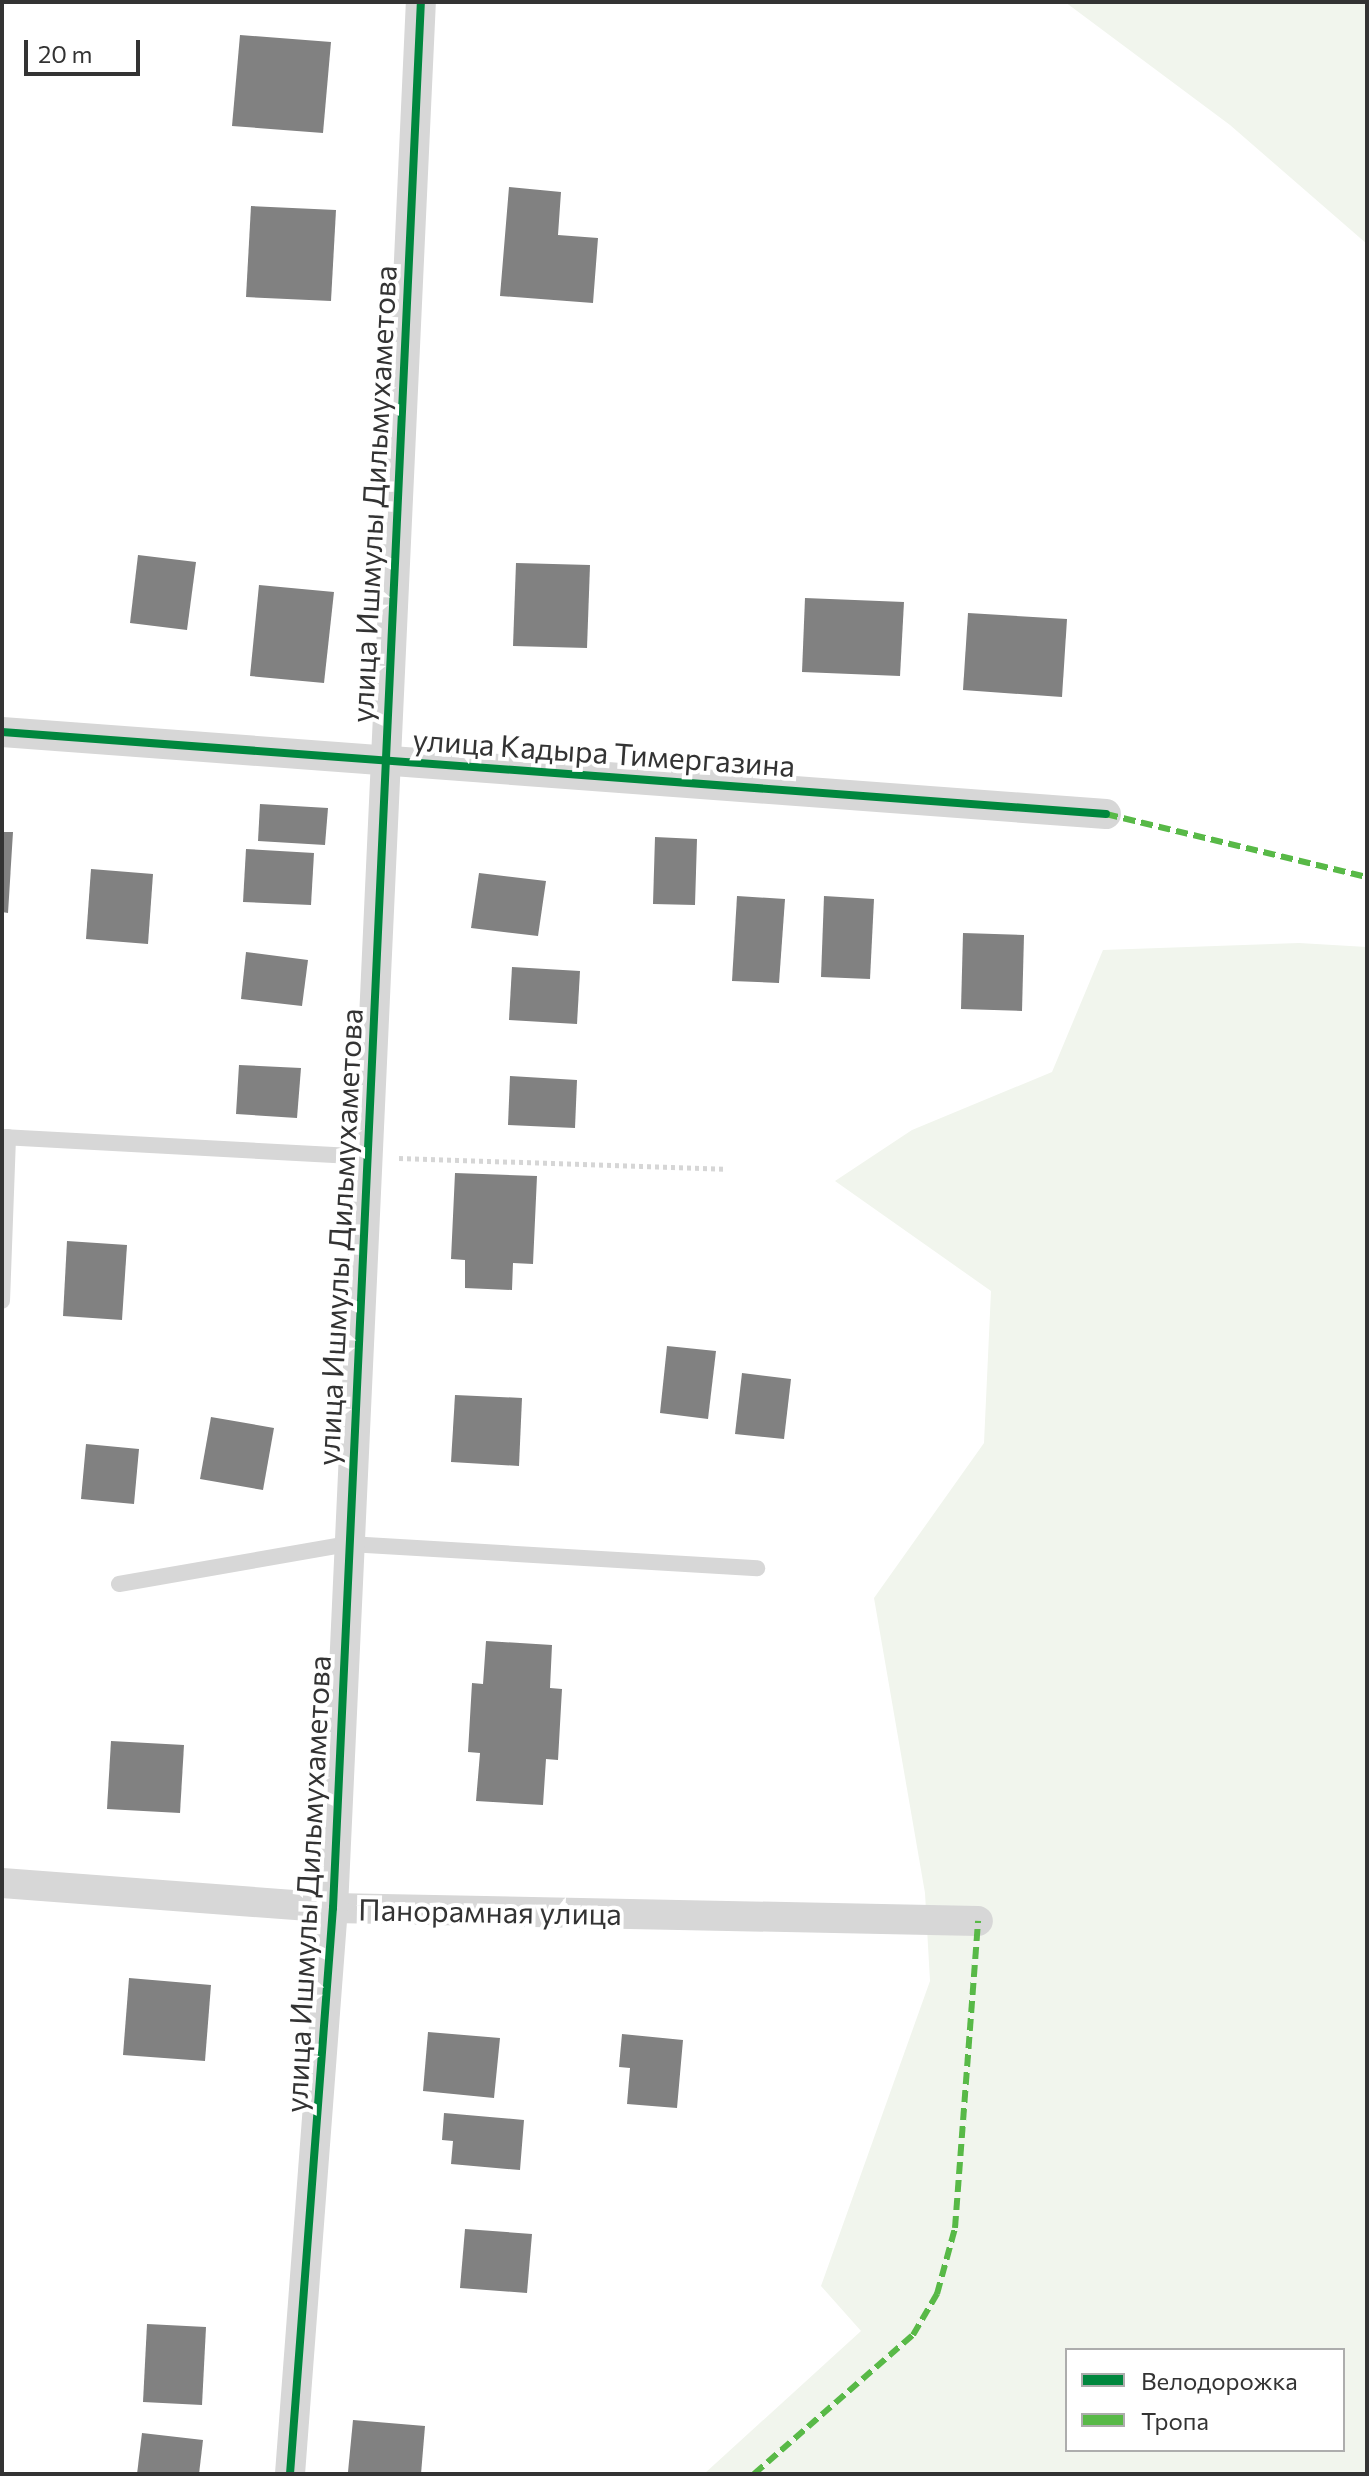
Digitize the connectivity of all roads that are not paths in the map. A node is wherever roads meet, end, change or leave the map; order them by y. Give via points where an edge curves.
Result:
1 (421, 2) edge
2 (2, 732) edge
3 (384, 759) junction
4 (1106, 814) dead end
5 (5, 1137) edge
6 (366, 1157) junction
7 (2, 1301) edge
8 (349, 1544) junction
9 (757, 1568) dead end
10 (119, 1584) dead end
11 (2, 1883) edge
12 (333, 1908) junction
13 (978, 1921) dead end
14 (290, 2474) edge

1 - 3 street, улица Ишмулы Дильмухаметова
2 - 3 street, улица Кадыра Тимергазина
3 - 4 street, улица Кадыра Тимергазина
3 - 6 street, улица Ишмулы Дильмухаметова
5 - 6 lane
5 - 7 lane
6 - 8 street, улица Ишмулы Дильмухаметова
8 - 9 lane
8 - 10 lane
8 - 12 street, улица Ишмулы Дильмухаметова
11 - 12 street, Панорамная улица
12 - 13 street, Панорамная улица
12 - 14 street, улица Ишмулы Дильмухаметова

